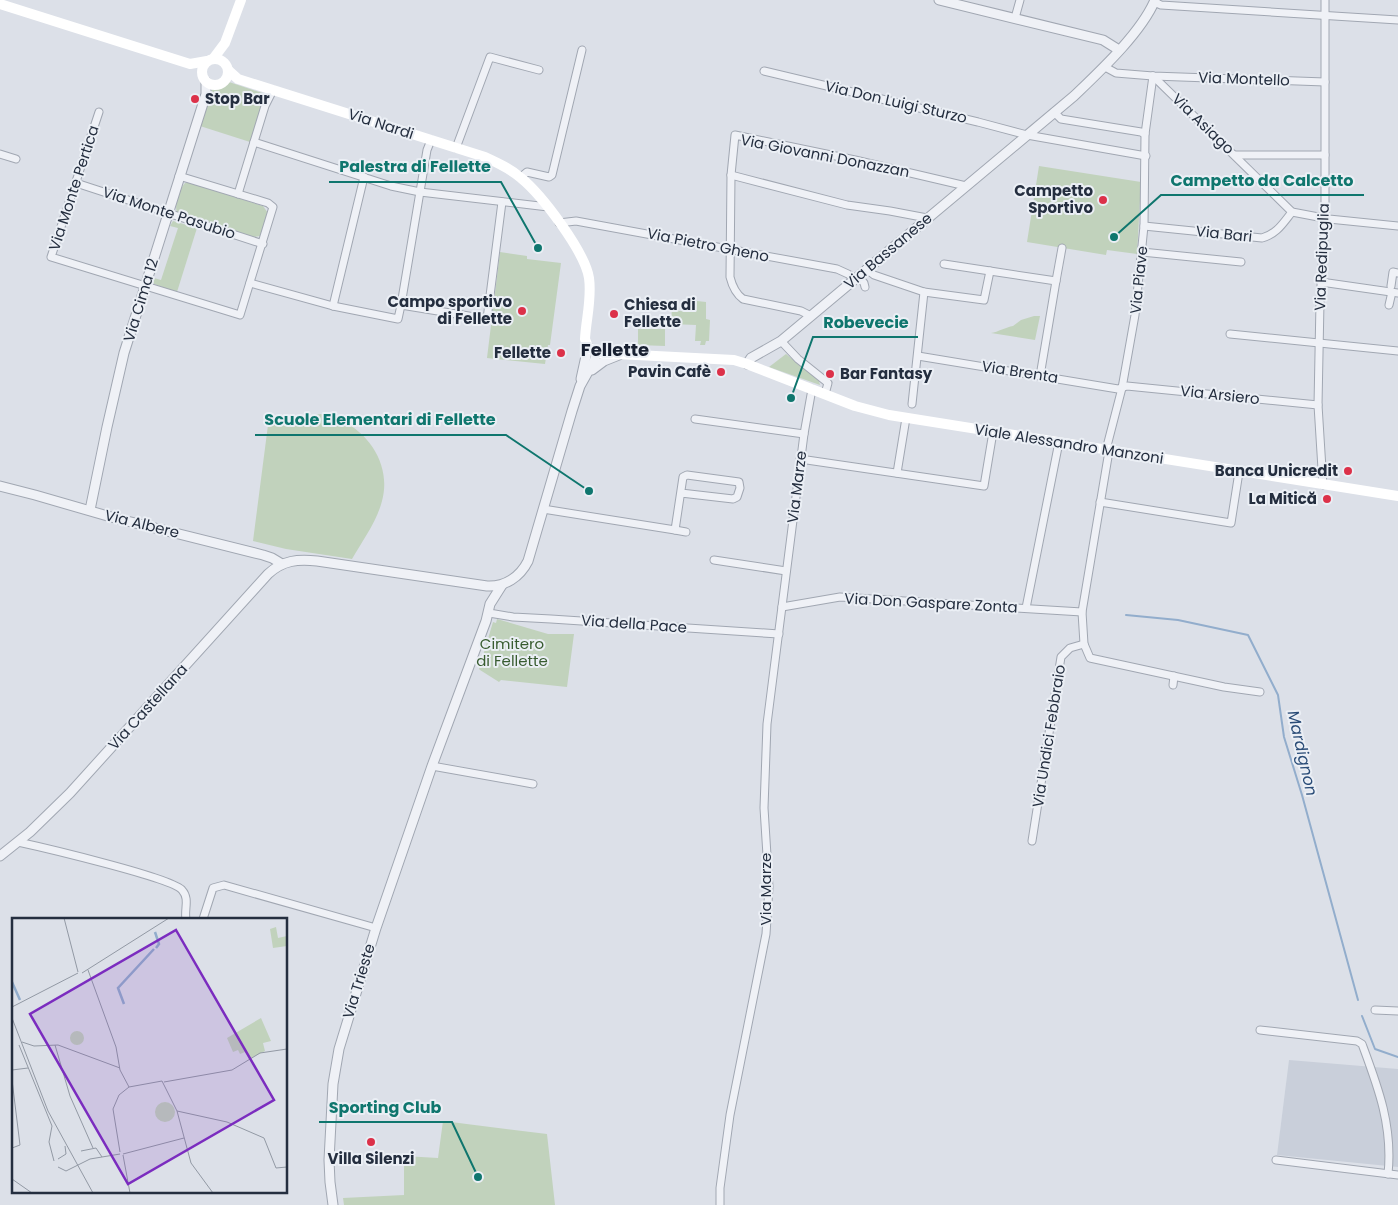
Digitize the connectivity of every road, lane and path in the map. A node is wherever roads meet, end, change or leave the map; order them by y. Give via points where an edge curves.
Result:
1 (241, 0) edge
2 (939, 0) edge
3 (1020, 0) edge
4 (1325, 0) edge
5 (1154, 1) edge
6 (0, 4) edge
7 (1325, 15) junction
8 (1015, 18) junction
9 (1398, 20) edge
10 (225, 43) junction
11 (582, 50) dead end
12 (1119, 50) junction
13 (210, 60) junction
14 (190, 64) junction
15 (1105, 67) junction
16 (539, 70) dead end
17 (226, 71) junction
18 (764, 71) dead end
19 (1153, 76) junction
20 (208, 80) junction
21 (1325, 82) junction
22 (273, 90) junction
23 (99, 112) dead end
24 (1054, 112) junction
25 (1145, 134) junction
26 (1027, 135) junction
27 (431, 140) junction
28 (254, 142) junction
29 (456, 148) junction
30 (0, 154) edge
31 (1325, 154) junction
32 (1235, 155) junction
33 (1146, 156) junction
34 (16, 159) dead end
35 (730, 175) junction
36 (179, 176) junction
37 (364, 177) junction
38 (520, 177) junction
39 (76, 183) junction
40 (966, 186) junction
41 (420, 192) junction
42 (238, 194) junction
43 (502, 202) junction
44 (548, 207) junction
45 (1292, 212) junction
46 (168, 213) junction
47 (927, 218) junction
48 (1325, 218) junction
49 (559, 223) junction
50 (1144, 226) junction
51 (1398, 226) edge
52 (262, 244) junction
53 (1062, 248) dead end
54 (731, 249) junction
55 (1142, 252) junction
56 (1241, 262) dead end
57 (944, 264) dead end
58 (866, 269) junction
59 (990, 271) junction
60 (1398, 273) edge
61 (856, 278) junction
62 (1056, 281) junction
63 (1321, 282) junction
64 (250, 283) junction
65 (144, 286) junction
66 (865, 287) dead end
67 (1394, 290) edge
68 (924, 292) junction
69 (401, 305) junction
70 (1389, 305) dead end
71 (333, 306) junction
72 (811, 316) junction
73 (1230, 334) dead end
74 (780, 340) junction
75 (1319, 342) junction
76 (592, 350) junction
77 (1398, 351) edge
78 (619, 354) junction
79 (918, 356) junction
80 (746, 364) junction
81 (586, 376) junction
82 (1040, 376) junction
83 (580, 386) junction
84 (1122, 388) junction
85 (812, 389) junction
86 (825, 394) junction
87 (912, 404) dead end
88 (1318, 406) junction
89 (906, 418) junction
90 (694, 419) dead end
91 (992, 432) junction
92 (804, 434) junction
93 (1059, 442) junction
94 (1108, 450) junction
95 (800, 459) junction
96 (1239, 472) junction
97 (897, 473) junction
98 (1323, 485) junction
99 (0, 486) edge
100 (681, 493) junction
101 (1398, 496) edge
102 (1100, 502) junction
103 (543, 509) junction
104 (90, 510) junction
105 (675, 530) junction
106 (686, 532) dead end
107 (714, 560) dead end
108 (282, 564) junction
109 (786, 571) junction
110 (502, 585) junction
111 (487, 586) junction
112 (782, 607) junction
113 (490, 608) junction
114 (1026, 608) junction
115 (1082, 612) junction
116 (779, 634) junction
117 (1084, 644) junction
118 (1174, 676) junction
119 (1173, 685) dead end
120 (1260, 692) dead end
121 (432, 766) junction
122 (533, 784) dead end
123 (1032, 841) dead end
124 (18, 842) junction
125 (0, 856) edge
126 (186, 918) edge
127 (203, 918) edge
128 (376, 928) junction
129 (1375, 1010) dead end
130 (1398, 1011) edge
131 (1260, 1030) dead end
132 (1276, 1160) dead end
133 (1388, 1174) junction
134 (1398, 1175) edge
135 (333, 1205) edge
136 (720, 1205) edge

1 - 10 main road
2 - 8 street
3 - 8 street
4 - 7 street, Via Redipuglia
5 - 7 street via 1161,5
5 - 12 street, Via Bassanese via 1145,18
6 - 14 main road
7 - 9 street
7 - 21 street, Via Redipuglia
8 - 12 street via 1103,40
10 - 13 main road
10 - 17 main road
11 - 38 street via 552,175 549,178 527,172
12 - 15 street, Via Bassanese
13 - 14 main road
13 - 17 main road via 220,60
13 - 20 main road via 203,66
14 - 20 main road
15 - 19 street, Via Montello via 1116,73
15 - 24 street, Via Bassanese
16 - 29 street via 490,57
17 - 20 main road
17 - 22 main road, Via Nardi via 238,79
18 - 26 street, Via Don Luigi Sturzo
19 - 21 street, Via Montello
19 - 25 street, Via Piave
19 - 32 street, Via Asiago
20 - 36 street, Via Cima 12
21 - 31 street, Via Redipuglia
22 - 27 main road, Via Nardi
22 - 28 street
23 - 39 street, Via Monte Pertica
24 - 25 street via 1061,119
24 - 26 street, Via Bassanese
25 - 33 street, Via Piave
26 - 33 street
26 - 40 street, Via Bassanese
27 - 29 main road, Via Nardi
27 - 41 street
28 - 37 street
28 - 42 street
29 - 38 main road, Via Nardi via 493,161
30 - 34 street
31 - 32 street
31 - 48 street, Via Redipuglia
32 - 45 street, Via Asiago
33 - 50 street, Via Piave
35 - 40 street, Via Giovanni Donazzan via 735,135
35 - 47 street via 847,205
35 - 54 street, Via Giovanni Donazzan
36 - 42 street
36 - 46 street, Via Cima 12
37 - 41 street
37 - 71 street
38 - 44 main road, Via Nardi
39 - 46 street, Via Monte Pasubio
39 - 65 street, Via Monte Pertica via 51,257
40 - 47 street, Via Bassanese
41 - 43 street
41 - 69 street
42 - 52 street via 273,207
43 - 44 street
43 - 69 street via 487,318
44 - 49 main road, Via Nardi
45 - 48 street
45 - 50 street, Via Bari via 1276,232 1262,238
46 - 52 street, Via Monte Pasubio
46 - 65 street, Via Cima 12
47 - 58 street, Via Bassanese
48 - 51 street
48 - 63 street, Via Redipuglia
49 - 54 street, Via Pietro Gheno via 576,221
49 - 76 main road, Via Nardi via 581,255 588,273 590,291 585,339
50 - 55 street, Via Piave
52 - 64 street
53 - 62 street
54 - 61 street, Via Pietro Gheno via 837,269
54 - 72 street, Via Giovanni Donazzan via 730,277 739,297
55 - 56 street
55 - 84 street, Via Piave
57 - 59 street
58 - 61 street, Via Bassanese
58 - 68 street
59 - 62 street
59 - 68 street via 984,300
60 - 67 street via 1393,272
61 - 66 street via 864,282
61 - 72 street, Via Bassanese
62 - 82 street
63 - 67 street
63 - 75 street, Via Redipuglia
64 - 65 street via 240,315
64 - 71 street
65 - 104 street, Via Cima 12 via 122,362
67 - 70 street
68 - 79 street
69 - 71 street via 398,319
72 - 74 street, Via Bassanese
73 - 75 street
74 - 80 street, Via Bassanese
74 - 86 street via 828,383
75 - 77 street
75 - 88 street, Via Redipuglia
76 - 78 main road, Viale Alessandro Manzoni
76 - 81 street
76 - 83 street
78 - 80 main road, Viale Alessandro Manzoni via 712,358
78 - 81 street
79 - 82 street, Via Brenta
79 - 87 street
80 - 85 main road, Viale Alessandro Manzoni
81 - 83 street
82 - 84 street, Via Brenta
83 - 103 street
84 - 88 street, Via Arsiero
84 - 94 street, Via Piave
85 - 86 main road, Viale Alessandro Manzoni
85 - 92 street, Via Marze
86 - 89 main road, Viale Alessandro Manzoni via 872,411
88 - 98 street, Via Redipuglia
89 - 91 main road, Viale Alessandro Manzoni
89 - 97 street
90 - 92 street, Via Marze
91 - 93 main road, Viale Alessandro Manzoni
91 - 97 street via 984,486
92 - 95 street, Via Marze
93 - 94 main road, Viale Alessandro Manzoni
93 - 114 street
94 - 96 main road, Viale Alessandro Manzoni
94 - 102 street
95 - 97 street
95 - 109 street, Via Marze
96 - 98 main road, Viale Alessandro Manzoni
96 - 102 street via 1231,523
98 - 101 main road, Viale Alessandro Manzoni
99 - 104 street, Via Albere
100 - 100 street via 734,499 740,488 739,482 687,475 682,477
100 - 105 street
102 - 115 street
103 - 105 street
103 - 110 street via 528,561 522,571
104 - 108 street, Via Albere via 263,555
105 - 106 street
107 - 109 street
108 - 111 street, Via Castellana via 294,560 316,561
108 - 124 street, Via Castellana via 268,574 70,793
109 - 112 street, Via Marze
110 - 111 street
110 - 113 street, Via Trieste
111 - 113 street, Via Trieste
112 - 114 street, Via Don Gaspare Zonta via 840,597
112 - 116 street, Via Marze
113 - 116 street, Via della Pace via 512,616
113 - 121 street, Via Trieste
114 - 115 street, Via Don Gaspare Zonta
115 - 117 street
116 - 136 street, Via Marze via 767,724 764,808 769,887 766,934 730,1115
117 - 118 street, Via Undici Febbraio via 1090,658
117 - 123 street, Via Undici Febbraio via 1070,648 1061,657
118 - 119 street
118 - 120 street, Via Undici Febbraio
121 - 122 street
121 - 128 street, Via Trieste
124 - 125 street, Via Castellana
124 - 126 street via 181,888 187,898
127 - 128 street via 213,888 224,885
128 - 135 street, Via Trieste via 335,1065 329,1160
129 - 130 street
131 - 133 street via 1362,1044 1381,1093 1386,1117
132 - 133 street
133 - 134 street

